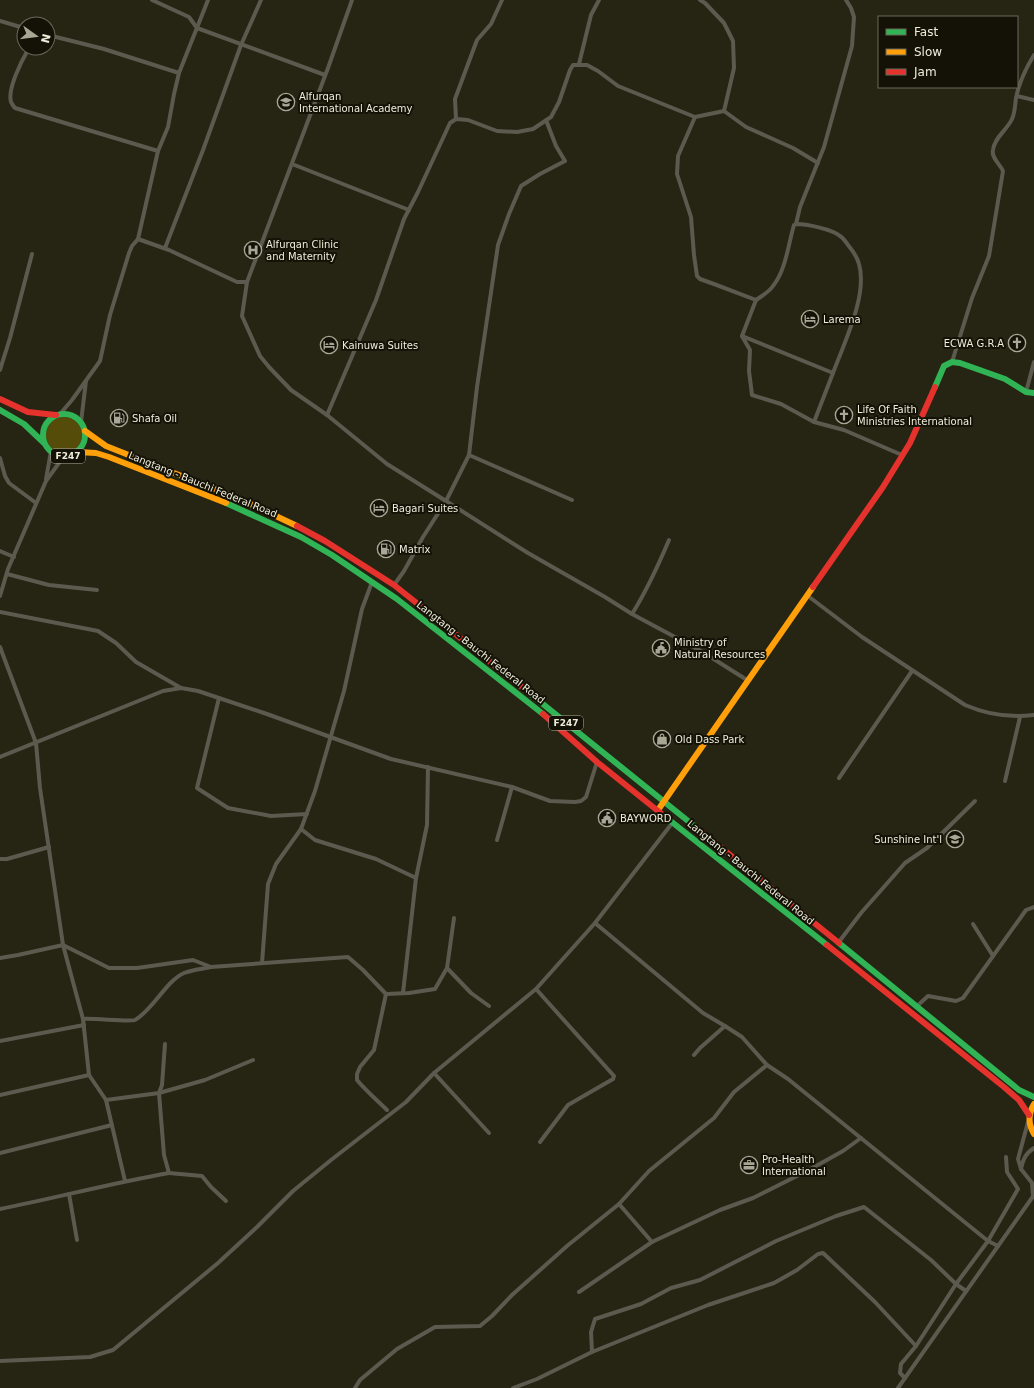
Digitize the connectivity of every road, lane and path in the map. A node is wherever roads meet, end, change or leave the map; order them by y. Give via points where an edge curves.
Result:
1 (152, 0) edge
2 (208, 0) edge
3 (261, 0) edge
4 (352, 0) edge
5 (502, 0) edge
6 (599, 0) edge
7 (700, 0) edge
8 (846, 0) edge
9 (0, 21) edge
10 (16, 26) edge
11 (197, 28) junction
12 (56, 37) edge
13 (241, 45) junction
14 (1034, 55) edge
15 (25, 56) edge
16 (579, 64) junction
17 (179, 73) junction
18 (325, 75) junction
19 (1017, 96) junction
20 (1034, 100) edge
21 (724, 111) junction
22 (695, 117) junction
23 (456, 119) junction
24 (546, 120) junction
25 (158, 151) junction
26 (818, 163) junction
27 (292, 164) junction
28 (409, 210) junction
29 (796, 224) junction
30 (138, 239) junction
31 (165, 248) junction
32 (32, 254) dead end
33 (247, 282) junction
34 (756, 300) junction
35 (742, 336) junction
36 (952, 362) junction
37 (1034, 362) edge
38 (0, 370) edge
39 (833, 373) junction
40 (86, 380) junction
41 (1026, 392) junction
42 (1034, 393) edge
43 (0, 399) edge
44 (0, 410) edge
45 (58, 415) junction
46 (327, 415) junction
47 (81, 422) junction
48 (814, 422) junction
49 (85, 431) junction
50 (45, 444) junction
51 (51, 451) junction
52 (77, 452) junction
53 (470, 455) junction
54 (902, 455) junction
55 (64, 456) junction
56 (0, 458) edge
57 (46, 481) junction
58 (572, 500) dead end
59 (446, 501) junction
60 (36, 503) junction
61 (669, 540) dead end
62 (0, 551) edge
63 (14, 557) junction
64 (7, 574) junction
65 (372, 582) junction
66 (394, 585) junction
67 (97, 590) dead end
68 (0, 596) edge
69 (808, 596) junction
70 (0, 612) edge
71 (632, 614) junction
72 (0, 647) edge
73 (912, 671) junction
74 (747, 680) junction
75 (181, 688) junction
76 (219, 698) junction
77 (1034, 715) edge
78 (1020, 717) junction
79 (330, 737) junction
80 (36, 743) junction
81 (0, 757) edge
82 (597, 762) junction
83 (428, 767) junction
84 (839, 778) dead end
85 (1005, 780) dead end
86 (512, 787) junction
87 (664, 801) junction
88 (975, 801) dead end
89 (658, 810) junction
90 (307, 814) junction
91 (673, 822) junction
92 (302, 830) junction
93 (497, 840) dead end
94 (49, 847) junction
95 (0, 859) edge
96 (416, 878) junction
97 (1034, 908) edge
98 (454, 918) dead end
99 (595, 923) junction
100 (972, 924) dead end
101 (838, 943) junction
102 (64, 945) junction
103 (993, 956) junction
104 (0, 958) edge
105 (262, 963) junction
106 (211, 967) junction
107 (447, 968) junction
108 (536, 989) junction
109 (403, 993) junction
110 (386, 994) junction
111 (489, 1006) dead end
112 (916, 1007) junction
113 (83, 1019) junction
114 (84, 1025) junction
115 (725, 1026) junction
116 (0, 1041) edge
117 (165, 1044) dead end
118 (694, 1054) dead end
119 (253, 1060) dead end
120 (767, 1065) junction
121 (434, 1073) junction
122 (89, 1075) junction
123 (159, 1093) junction
124 (0, 1095) edge
125 (1034, 1097) edge
126 (106, 1100) junction
127 (1034, 1104) edge
128 (387, 1110) dead end
129 (1029, 1117) junction
130 (112, 1125) junction
131 (489, 1133) dead end
132 (1034, 1134) edge
133 (861, 1138) junction
134 (540, 1142) dead end
135 (1034, 1148) edge
136 (0, 1153) edge
137 (1006, 1157) dead end
138 (1021, 1169) junction
139 (169, 1173) junction
140 (125, 1181) junction
141 (69, 1194) junction
142 (1034, 1195) edge
143 (226, 1201) dead end
144 (619, 1204) junction
145 (0, 1209) edge
146 (77, 1240) dead end
147 (988, 1241) junction
148 (652, 1242) junction
149 (998, 1246) junction
150 (956, 1284) junction
151 (966, 1291) junction
152 (579, 1292) dead end
153 (916, 1346) junction
154 (592, 1352) junction
155 (0, 1361) edge
156 (905, 1378) junction
157 (355, 1388) edge
158 (512, 1388) edge
159 (898, 1388) edge

1 - 11 street via 189,17
2 - 11 street
3 - 13 street
4 - 18 street
5 - 23 street via 491,24 477,40 455,99
6 - 16 street via 591,15
7 - 21 street via 724,23 733,40 734,68
8 - 26 street via 854,17 852,46
9 - 10 street
11 - 13 street
11 - 17 street
12 - 17 street
13 - 18 street
13 - 31 street
14 - 19 street via 1025,71
15 - 25 street via 12,84 11,102 14,108
16 - 22 street via 592,68 618,86
16 - 24 street via 573,65 559,102 551,117
17 - 25 street via 168,127
18 - 27 street
19 - 20 street
19 - 36 street via 1013,116 993,149 993,156 1003,172 989,256 972,298
21 - 22 street
21 - 26 street via 746,127 793,148
22 - 34 street via 678,156 677,174 691,217 697,276
23 - 24 street via 468,120 498,131 517,132 533,129
23 - 28 street via 450,123
24 - 53 street via 556,146 565,160 522,186 498,245 477,387
25 - 30 street
26 - 29 street
27 - 28 street
27 - 33 street
28 - 46 street via 376,300
29 - 34 street via 792,230 782,269 774,285
29 - 39 street via 806,224 841,236 855,254 859,264 861,274 857,310
30 - 31 street
30 - 40 street via 129,253 110,315 100,360
31 - 33 street via 237,282
32 - 38 street
33 - 46 street via 242,316 260,356 291,390
34 - 35 street
35 - 39 street
35 - 48 street via 750,350 752,395 781,404
36 - 41 main road via 960,362 1005,379
36 - 54 main road via 944,366 910,443
37 - 41 street
39 - 48 street
40 - 45 street
40 - 47 street
41 - 42 main road
43 - 45 main road via 28,412
44 - 50 main road, F247 via 24,422
45 - 47 main road via 74,416
45 - 50 main road, F247 via 48,421 44,430
46 - 59 street via 387,464
47 - 49 main road
48 - 54 street via 844,430
49 - 52 main road, F247 via 85,440
49 - 66 main road, Langtang - Bauchi Federal Road / F247 via 106,446 242,500 294,524
50 - 51 main road, F247
51 - 55 main road, F247
51 - 57 street
52 - 55 main road, F247
52 - 65 main road, Langtang - Bauchi Federal Road / F247 via 109,457 242,509 301,537
53 - 58 street
53 - 59 street
54 - 69 main road
55 - 57 street
56 - 60 street via 9,483
57 - 60 street
59 - 66 street
59 - 71 street
60 - 63 street
61 - 71 street via 656,571
62 - 63 street
63 - 64 street
64 - 67 street via 49,585
64 - 68 street
65 - 79 street via 362,609 344,691
65 - 82 main road, Langtang - Bauchi Federal Road / F247 via 539,711
66 - 87 main road, Langtang - Bauchi Federal Road / F247
69 - 73 street
69 - 74 main road
70 - 75 street via 98,631 116,643 136,662
71 - 74 street
72 - 80 street
73 - 78 street via 965,705 981,711
73 - 84 street
74 - 87 main road
75 - 76 street
75 - 80 street via 164,691
76 - 79 street
76 - 90 street via 197,788 228,808 271,816
77 - 78 street
78 - 85 street
79 - 83 street via 391,759
79 - 90 street
80 - 81 street
80 - 94 street
82 - 86 street via 586,797 581,801 550,801
82 - 89 main road, Langtang - Bauchi Federal Road / F247
83 - 86 street
83 - 96 street via 428,825
86 - 93 street
87 - 89 main road
87 - 101 main road, Langtang - Bauchi Federal Road / F247
88 - 101 street via 927,848 905,863
89 - 91 main road, Langtang - Bauchi Federal Road / F247
90 - 92 street
91 - 99 street
91 - 129 main road, Langtang - Bauchi Federal Road / F247 via 1009,1091 1019,1100
92 - 96 street via 315,840 376,860
92 - 105 street via 276,864 268,884
94 - 95 street
94 - 102 street
96 - 109 street
97 - 103 street via 1026,910
98 - 107 street
99 - 108 street
99 - 115 street via 703,1013
100 - 103 street
101 - 112 main road, Langtang - Bauchi Federal Road / F247
102 - 104 street
102 - 106 street via 109,968 137,968 193,960
102 - 113 street
103 - 112 street via 963,998 956,1001 928,996
105 - 106 street
105 - 110 street via 348,957
106 - 113 street via 183,973 134,1020
107 - 109 street via 435,989
107 - 111 street via 471,993
108 - 121 street
108 - 134 street via 614,1076 613,1079 568,1105
109 - 110 street
110 - 128 street via 374,1050 360,1067 357,1080
112 - 125 main road, Langtang - Bauchi Federal Road / F247 via 1019,1090
113 - 114 street
114 - 116 street
114 - 122 street
115 - 118 street
115 - 120 street via 742,1037
117 - 123 street via 162,1085
119 - 123 street via 205,1080
120 - 133 street
120 - 144 street via 734,1092 714,1118 649,1171
121 - 131 street
121 - 155 street via 406,1102 293,1191 218,1263 113,1350 90,1357
122 - 124 street
122 - 126 street
123 - 126 street
123 - 139 street via 164,1155
126 - 130 street
127 - 129 main road
129 - 132 main road, F247
129 - 138 street via 1018,1159
130 - 136 street
130 - 140 street
133 - 147 street
133 - 148 street via 807,1171 753,1198 720,1210
135 - 138 street via 1023,1160
137 - 147 street via 1007,1172 1018,1190
138 - 142 street via 1032,1183
139 - 140 street
139 - 143 street via 202,1176
140 - 141 street
141 - 145 street
141 - 146 street
142 - 149 street
144 - 148 street
144 - 157 street via 567,1246 480,1326 435,1327 396,1349 360,1380
147 - 149 street
147 - 150 street
148 - 152 street
149 - 151 street
150 - 151 street
150 - 153 street
150 - 154 street via 931,1260 864,1207 776,1241 700,1280 671,1288 641,1304 595,1319 591,1332
151 - 156 street
153 - 154 street via 875,1302 823,1253 774,1283 708,1305
153 - 156 street via 901,1364 900,1373
154 - 158 street via 538,1379
156 - 159 street

